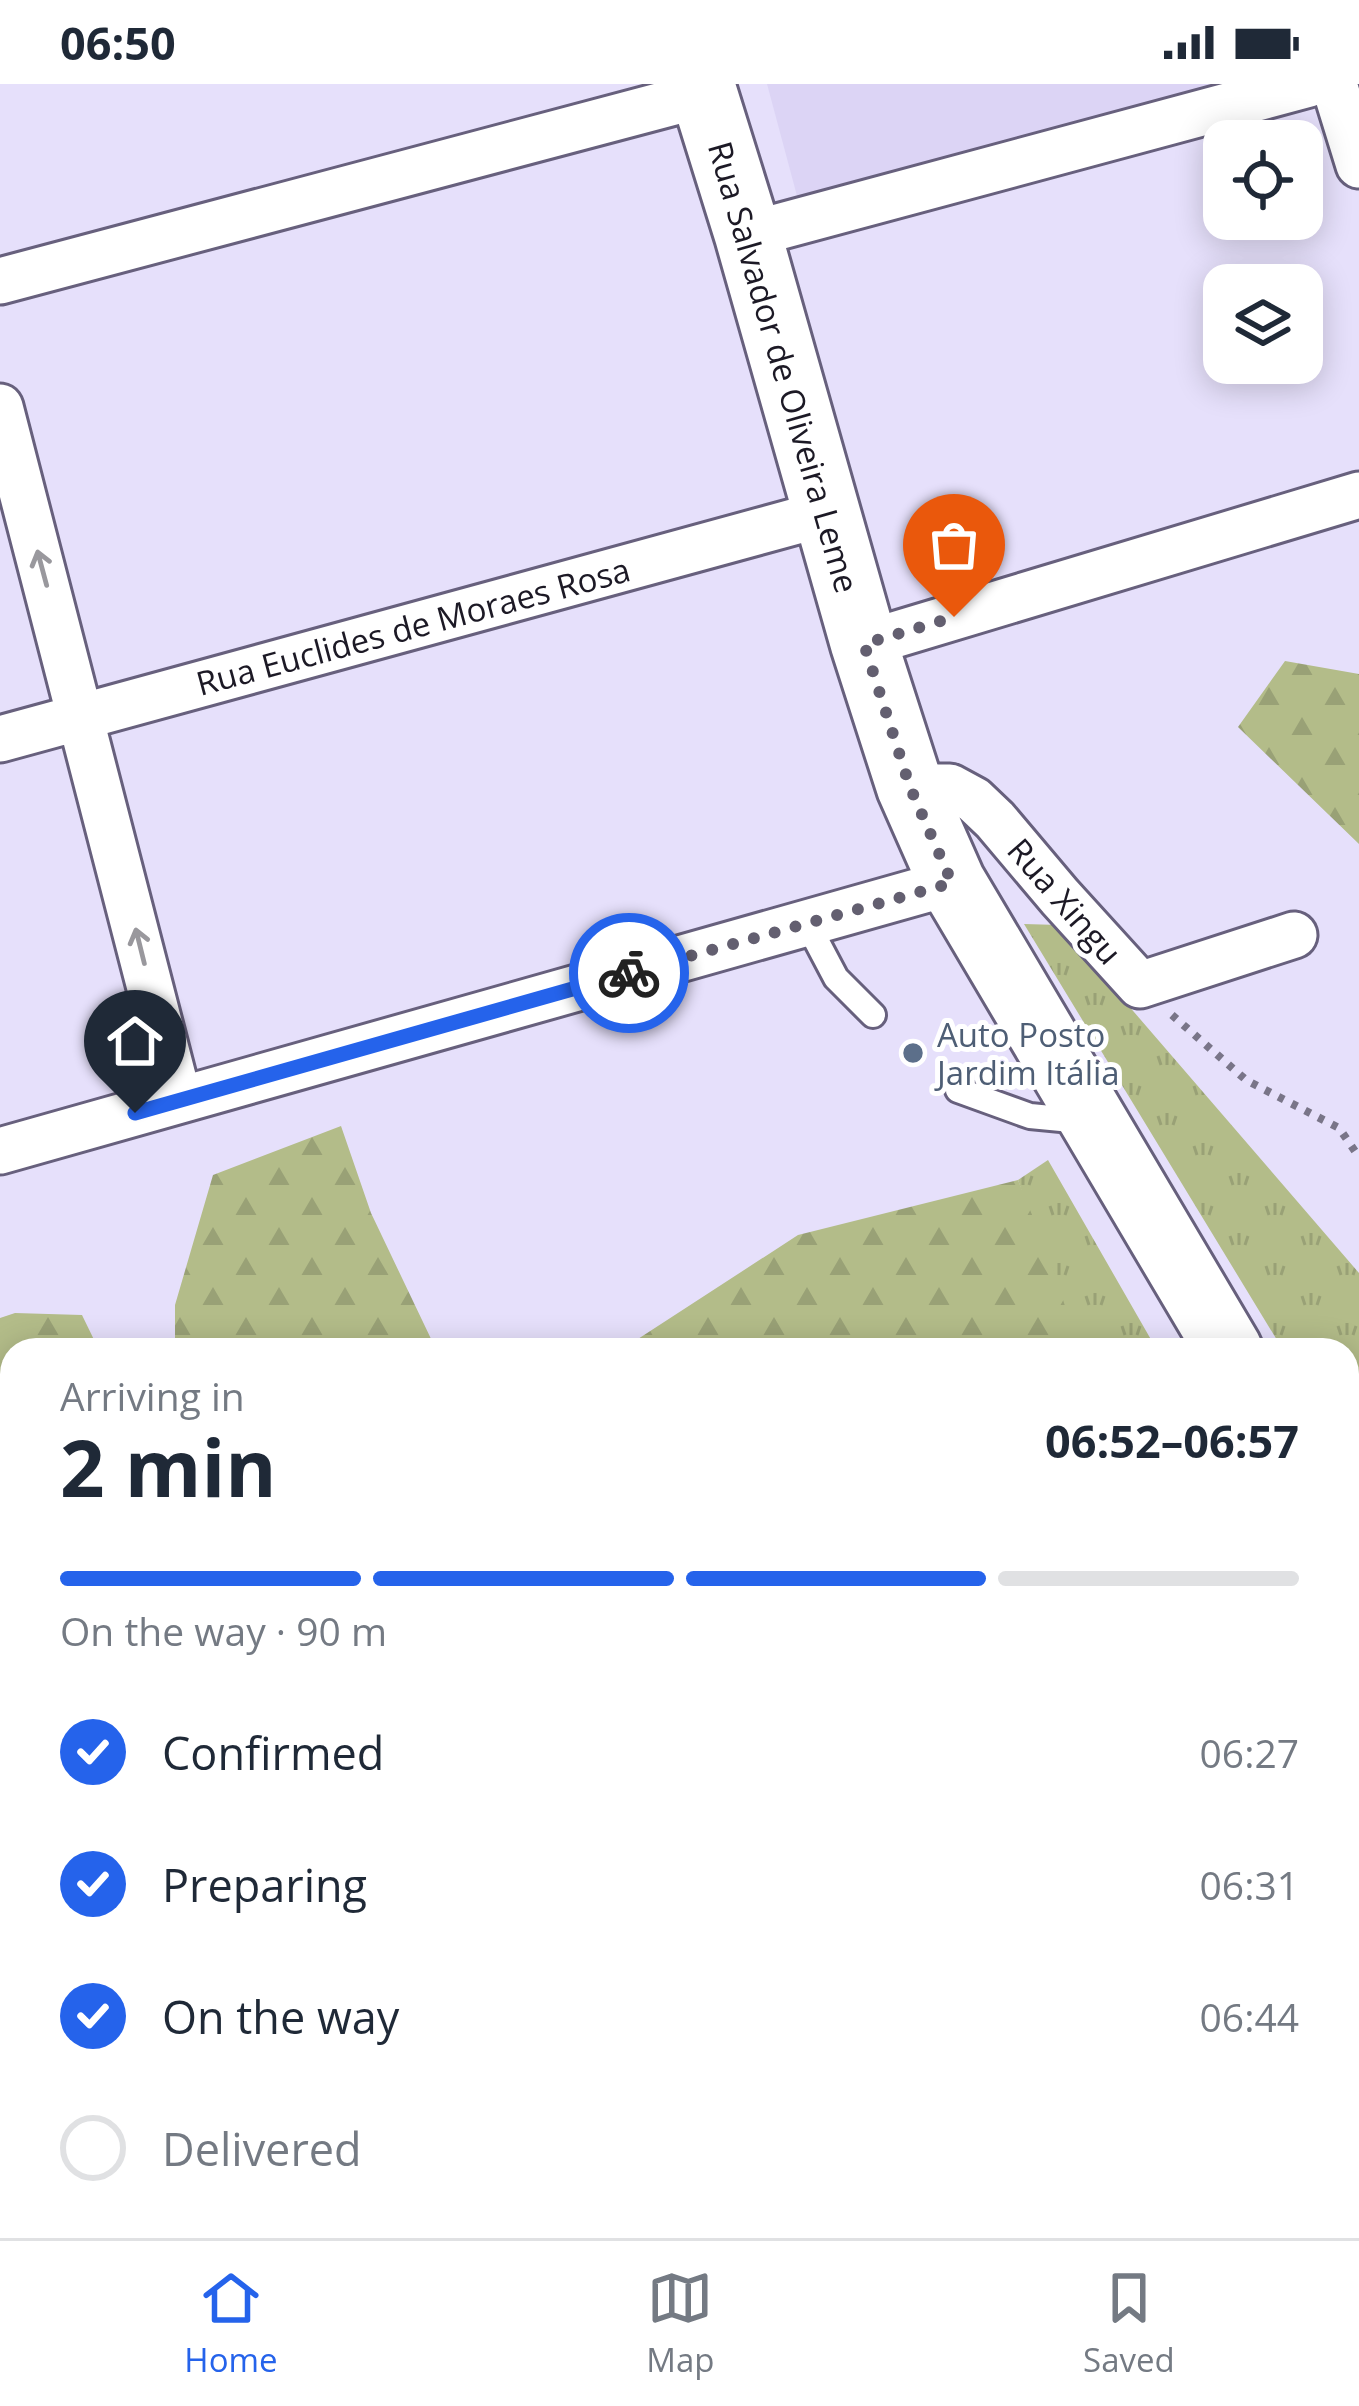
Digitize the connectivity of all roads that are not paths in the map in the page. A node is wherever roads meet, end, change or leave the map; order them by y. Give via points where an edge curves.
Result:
1 (1309, 84) edge
2 (1334, 84) edge
3 (703, 89) edge
4 (1359, 165) edge
5 (748, 235) junction
6 (0, 281) edge
7 (0, 407) edge
8 (1359, 495) edge
9 (826, 513) junction
10 (864, 644) junction
11 (81, 718) junction
12 (0, 740) edge
13 (910, 787) junction
14 (952, 883) junction
15 (807, 923) junction
16 (1294, 935) dead end
17 (873, 1015) dead end
18 (958, 1090) dead end
19 (179, 1100) junction
20 (1094, 1122) junction
21 (0, 1150) edge
22 (1222, 1338) edge

1 - 5 street
2 - 4 street
3 - 5 main road, Rua Salvador de Oliveira Leme
3 - 6 street
5 - 9 main road, Rua Salvador de Oliveira Leme
11 -> 7 street
8 - 10 street
9 - 10 main road, Rua Salvador de Oliveira Leme
9 - 11 street, Rua Euclides de Moraes Rosa
10 - 13 main road, Rua Salvador de Oliveira Leme
11 - 12 street, Rua Euclides de Moraes Rosa
19 -> 11 street
13 - 14 main road, Rua Salvador de Oliveira Leme
13 - 16 street, Rua Xingu via 950,787 974,800 1140,986
14 - 15 street
14 - 20 main road, Rua Salvador de Oliveira Leme
15 - 17 lane via 836,978
15 - 19 street
18 - 20 lane via 1030,1116
19 - 21 street
20 - 22 main road, Rua Salvador de Oliveira Leme

